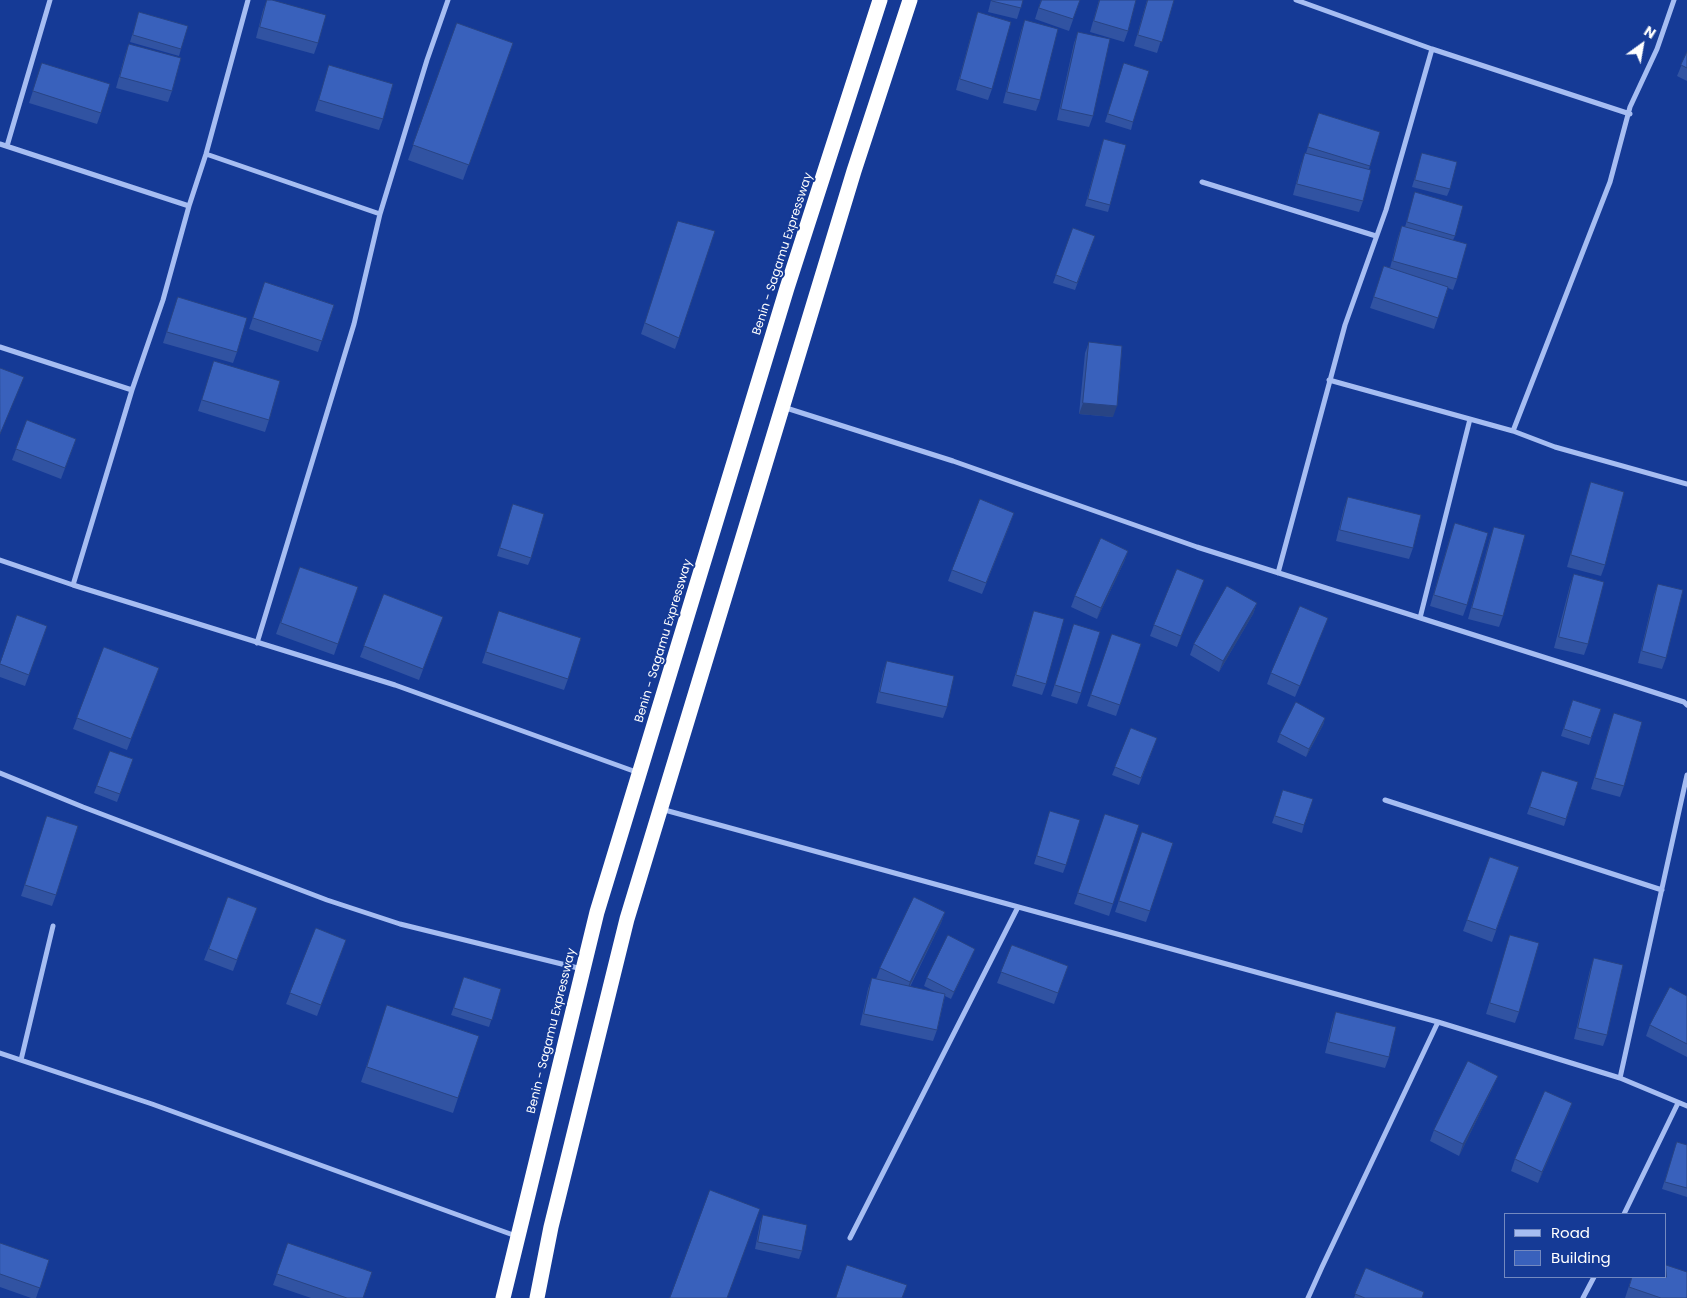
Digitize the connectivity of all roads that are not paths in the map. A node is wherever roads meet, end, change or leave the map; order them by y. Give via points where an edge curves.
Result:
1 (50, 0) edge
2 (248, 0) edge
3 (448, 0) edge
4 (880, 0) edge
5 (910, 0) edge
6 (1296, 0) edge
7 (1674, 0) edge
8 (1432, 49) junction
9 (1630, 114) junction
10 (0, 144) edge
11 (7, 146) junction
12 (206, 154) junction
13 (1202, 182) dead end
14 (189, 206) junction
15 (380, 214) junction
16 (1376, 236) junction
17 (0, 346) edge
18 (1329, 380) junction
19 (132, 390) junction
20 (782, 407) junction
21 (1470, 419) junction
22 (1513, 431) junction
23 (1687, 484) edge
24 (0, 560) edge
25 (1278, 573) junction
26 (73, 585) junction
27 (1420, 618) junction
28 (257, 643) junction
29 (1687, 705) edge
30 (0, 773) edge
31 (639, 773) junction
32 (1687, 775) edge
33 (1385, 800) dead end
34 (660, 809) junction
35 (1662, 890) junction
36 (1018, 907) junction
37 (53, 926) dead end
38 (582, 969) junction
39 (1438, 1022) junction
40 (0, 1053) edge
41 (21, 1060) junction
42 (1620, 1078) junction
43 (1678, 1103) junction
44 (1687, 1106) edge
45 (1624, 1213) edge
46 (518, 1236) junction
47 (850, 1238) dead end
48 (1594, 1278) edge
49 (503, 1298) edge
50 (537, 1298) edge
51 (1308, 1298) edge
52 (1586, 1298) edge

1 - 11 street
2 - 12 street
3 - 15 street
4 - 31 highway, Benin - Sagamu Expressway via 787,288
5 - 20 highway
6 - 8 street
7 - 9 street via 1657,49 1633,98
8 - 9 street
8 - 16 street
9 - 22 street via 1610,182
10 - 11 street
11 - 14 street
12 - 14 street
12 - 15 street
13 - 16 street
14 - 19 street via 163,300
15 - 28 street via 354,324
16 - 18 street
17 - 19 street
18 - 21 street
18 - 25 street
19 - 26 street
20 - 25 street via 953,461
20 - 34 highway
21 - 22 street
21 - 27 street
22 - 23 street via 1555,447
24 - 26 street
25 - 27 street
26 - 28 street
27 - 29 street
28 - 31 street via 395,686
30 - 38 street via 327,900 400,924
31 - 38 highway, Benin - Sagamu Expressway
32 - 35 street
33 - 35 street
34 - 36 street
34 - 50 highway via 627,920 551,1227
35 - 42 street
36 - 39 street
36 - 47 street
37 - 41 street
38 - 46 highway, Benin - Sagamu Expressway
39 - 42 street
39 - 51 street
40 - 41 street
41 - 46 street
42 - 43 street
43 - 44 street
43 - 45 street
46 - 49 highway, Benin - Sagamu Expressway
48 - 52 street

